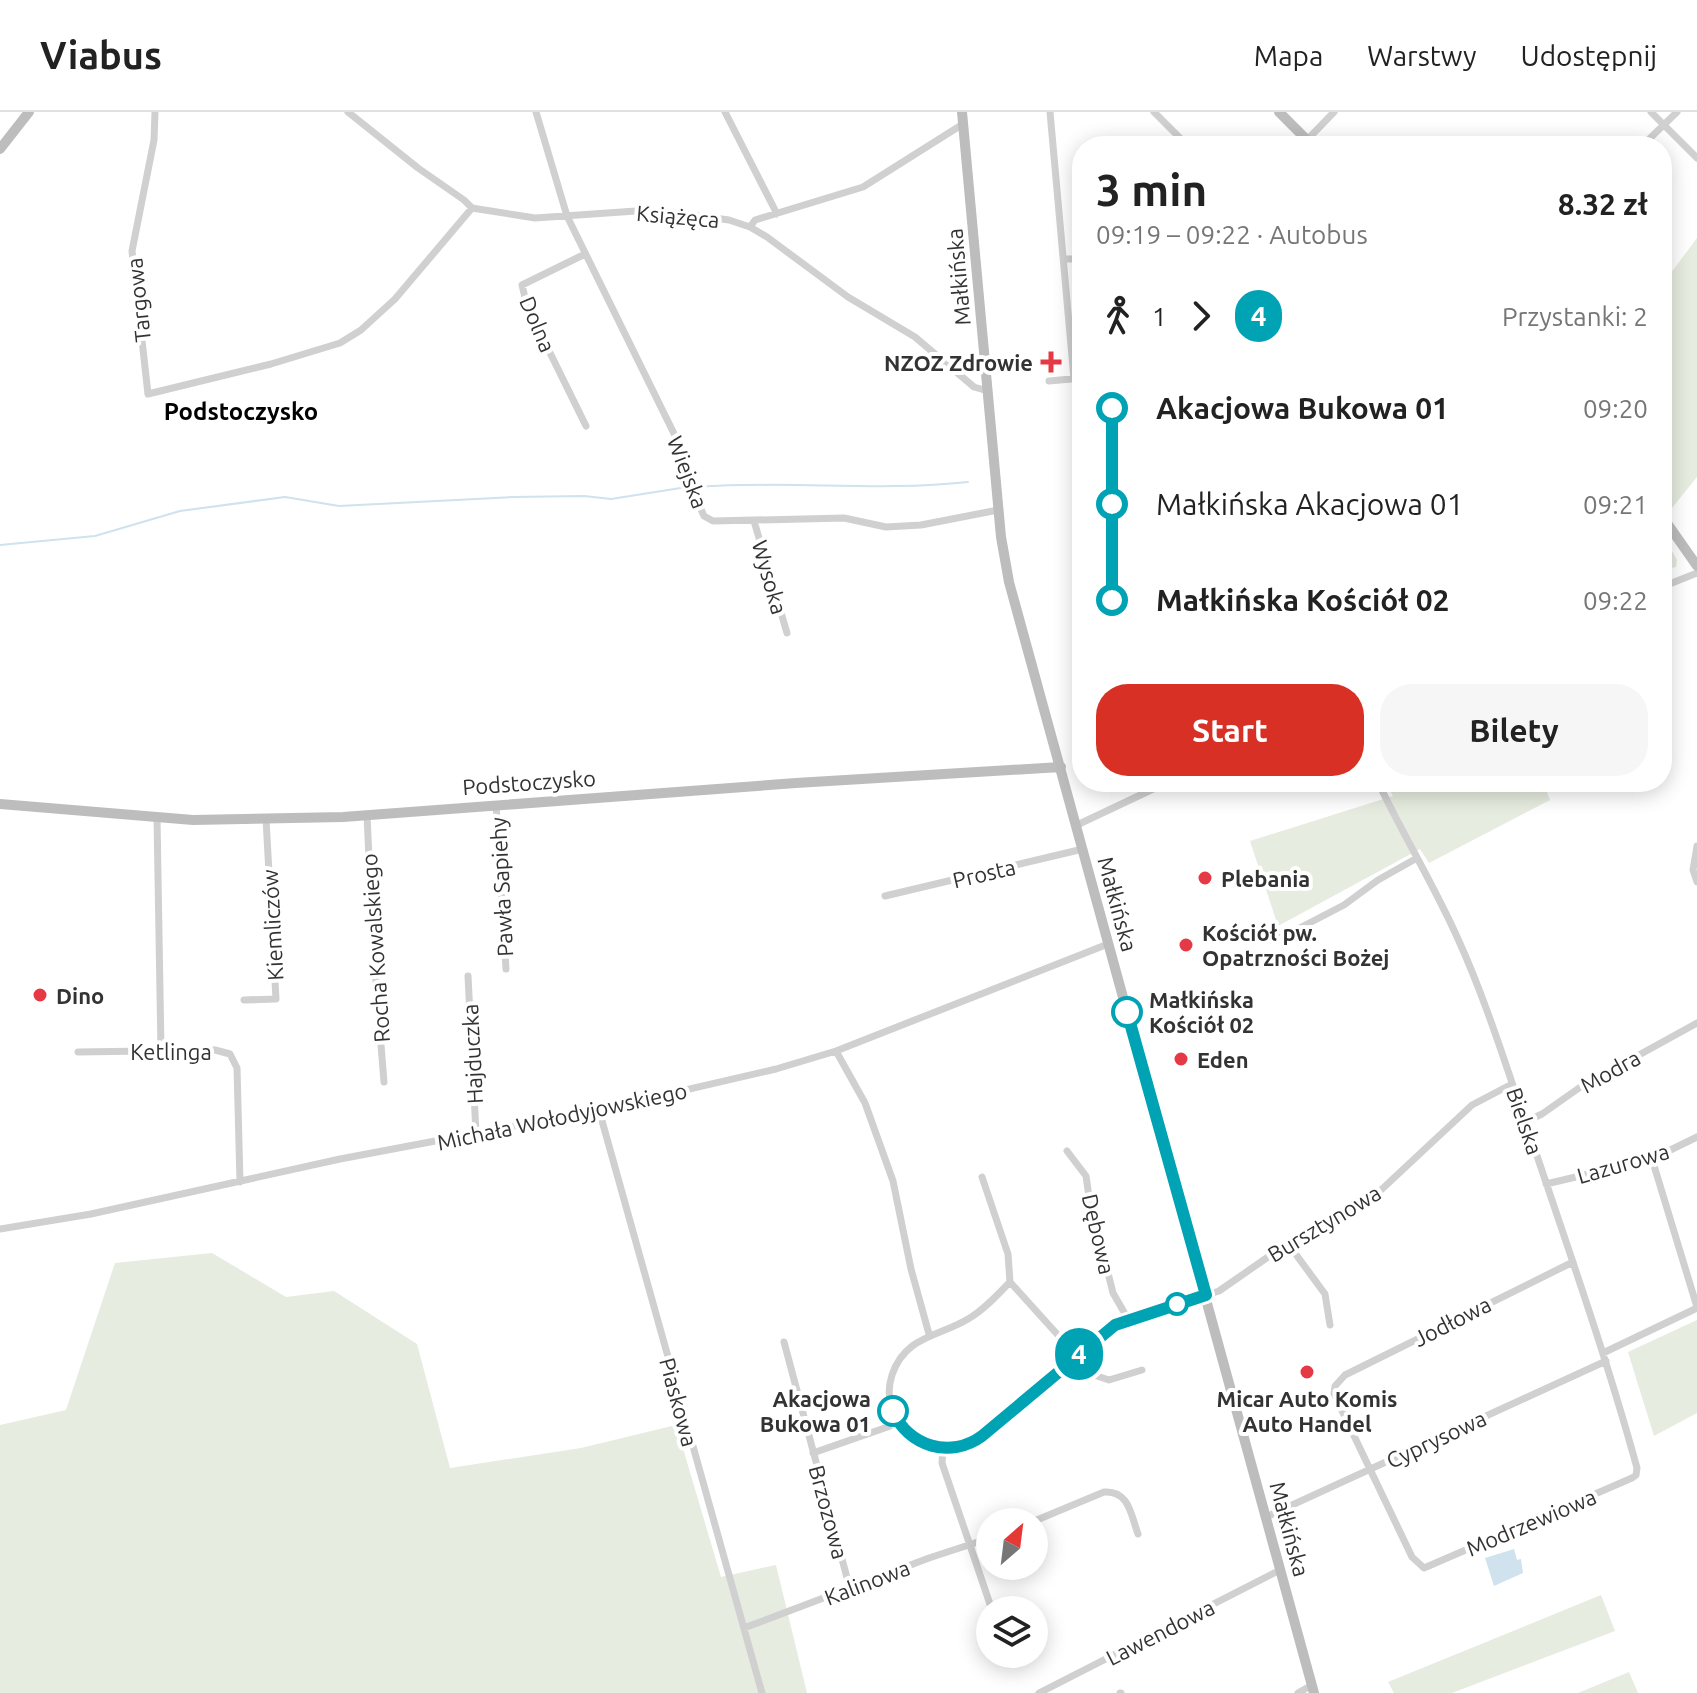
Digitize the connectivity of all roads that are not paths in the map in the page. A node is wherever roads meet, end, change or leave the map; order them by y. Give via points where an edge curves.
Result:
1 (29, 112) edge
2 (155, 112) edge
3 (348, 112) edge
4 (536, 112) edge
5 (725, 112) edge
6 (1050, 112) edge
7 (1154, 112) edge
8 (1279, 112) edge
9 (1334, 112) edge
10 (1651, 112) edge
11 (1677, 112) edge
12 (963, 118) edge
13 (1664, 126) junction
14 (1178, 136) edge
15 (1303, 136) edge
16 (1315, 136) edge
17 (1653, 136) edge
18 (0, 149) edge
19 (1697, 158) edge
20 (472, 208) junction
21 (777, 214) junction
22 (567, 216) junction
23 (750, 227) junction
24 (585, 254) junction
25 (1064, 259) junction
26 (1072, 259) edge
27 (1070, 332) joint
28 (1072, 344) edge
29 (1072, 379) edge
30 (1049, 381) dead end
31 (988, 391) junction
32 (586, 426) dead end
33 (998, 510) junction
34 (754, 521) junction
35 (1672, 530) edge
36 (1697, 566) edge
37 (1697, 573) edge
38 (1672, 583) edge
39 (787, 633) dead end
40 (1061, 767) junction
41 (1147, 792) edge
42 (1383, 792) edge
43 (0, 804) edge
44 (496, 805) junction
45 (367, 815) junction
46 (157, 818) junction
47 (266, 819) junction
48 (1077, 825) junction
49 (1697, 846) edge
50 (1083, 849) junction
51 (1417, 858) junction
52 (1697, 882) edge
53 (885, 896) dead end
54 (1273, 931) dead end
55 (1108, 944) junction
56 (506, 969) dead end
57 (468, 976) dead end
58 (244, 1000) dead end
59 (1697, 1023) edge
60 (161, 1051) junction
61 (836, 1051) junction
62 (78, 1052) dead end
63 (384, 1082) dead end
64 (1512, 1084) junction
65 (599, 1110) junction
66 (1525, 1122) junction
67 (476, 1133) junction
68 (1697, 1137) edge
69 (1067, 1151) dead end
70 (1652, 1159) junction
71 (982, 1177) dead end
72 (240, 1182) junction
73 (1546, 1184) junction
74 (0, 1229) edge
75 (1289, 1245) junction
76 (1573, 1262) junction
77 (1010, 1282) junction
78 (1206, 1295) junction
79 (1697, 1307) edge
80 (1128, 1319) junction
81 (1330, 1325) dead end
82 (929, 1334) junction
83 (784, 1342) dead end
84 (1604, 1357) junction
85 (1075, 1358) junction
86 (1142, 1370) dead end
87 (899, 1423) junction
88 (943, 1448) junction
89 (813, 1453) junction
90 (1369, 1469) junction
91 (1637, 1473) joint
92 (1048, 1515) edge
93 (1266, 1517) junction
94 (1138, 1534) dead end
95 (976, 1543) edge
96 (970, 1545) junction
97 (1280, 1570) junction
98 (850, 1589) junction
99 (987, 1596) edge
100 (744, 1628) junction
101 (1313, 1689) edge
102 (762, 1693) edge
103 (1039, 1693) edge
104 (1298, 1693) edge

1 - 18 main road
2 - 20 street, Targowa via 132,248 148,394 340,343 395,299
3 - 20 street, Książęca
4 - 22 street, Wiejska
5 - 21 street
6 - 25 street
7 - 14 street
8 - 15 main road
9 - 16 street
10 - 13 street
11 - 13 street
12 - 21 street via 863,187
12 - 31 main road, Małkińska
13 - 17 street
13 - 19 street
20 - 22 street, Książęca via 535,218
21 - 23 street via 755,220
22 - 23 street, Książęca via 670,212
22 - 24 street, Wiejska
23 - 31 street, Książęca via 915,337 974,387
24 - 32 street, Dolna via 522,285 527,306
24 - 34 street, Wiejska via 686,458 704,516 713,521
25 - 26 street
25 - 27 street
27 - 28 street
29 - 30 street
31 - 33 main road, Małkińska
33 - 34 street, Wiejska via 886,527 844,518
33 - 40 main road, Małkińska via 1009,582
34 - 39 street, Wysoka
35 - 36 main road
37 - 38 street
40 - 44 main road, Podstoczysko
40 - 48 main road, Małkińska
41 - 48 street
42 - 51 street, Bielska
43 - 46 main road, Podstoczysko
44 - 45 main road, Podstoczysko
44 - 56 street, Pawła Sapiehy
45 - 47 main road, Podstoczysko
45 - 63 street, Rocha Kowalskiego
46 - 47 main road, Podstoczysko
46 - 60 street
47 - 58 street, Kiemliczów via 276,999
48 - 50 main road, Małkińska
49 - 52 street
50 - 53 street, Prosta
50 - 55 main road, Małkińska
51 - 54 street via 1290,933
51 - 64 street, Bielska via 1470,967
55 - 61 street, Michała Wołodyjowskiego
55 - 78 main road, Małkińska
57 - 67 street, Hajduczka
59 - 66 street, Modra
60 - 62 street, Ketlinga
60 - 72 street, Ketlinga via 224,1051 235,1061
61 - 65 street, Michała Wołodyjowskiego
61 - 82 street via 865,1103 893,1181
64 - 66 street, Bielska
64 - 75 street, Bursztynowa via 1472,1105 1381,1190
65 - 67 street, Michała Wołodyjowskiego
65 - 100 street, Piaskowa
66 - 73 street, Bielska
67 - 72 street, Michała Wołodyjowskiego
68 - 70 street, Lazurowa
69 - 80 street, Dębowa via 1086,1176 1113,1293
70 - 73 street, Lazurowa
70 - 79 street
71 - 77 street via 1008,1254
72 - 74 street, Michała Wołodyjowskiego
73 - 76 street, Bielska
75 - 78 street, Bursztynowa
75 - 81 street via 1325,1294
76 - 84 street, Bielska
76 - 90 street, Jodłowa via 1345,1375 1334,1394
77 - 82 street via 970,1319
77 - 85 street
78 - 80 street, Bursztynowa
78 - 93 main road, Małkińska
79 - 84 street, Cyprysowa
80 - 85 street, Bursztynowa
82 - 87 street via 906,1350 892,1373 890,1400
83 - 89 street, Brzozowa
84 - 90 street, Cyprysowa
84 - 91 street, Bielska
85 - 86 street via 1101,1379
85 - 88 street, Bursztynowa via 975,1441
87 - 88 street via 918,1441
87 - 89 street
88 - 96 street via 942,1463
89 - 98 street, Brzozowa
90 - 91 street, Modrzewiowa via 1412,1557 1424,1568
90 - 93 street, Cyprysowa
92 - 94 street via 1114,1491 1128,1504
93 - 97 main road, Małkińska
95 - 96 street, Kalinowa
96 - 98 street, Kalinowa
96 - 99 street
97 - 101 main road, Małkińska
97 - 103 street, Lawendowa
98 - 100 street, Kalinowa
100 - 102 street, Piaskowa
101 - 104 street

